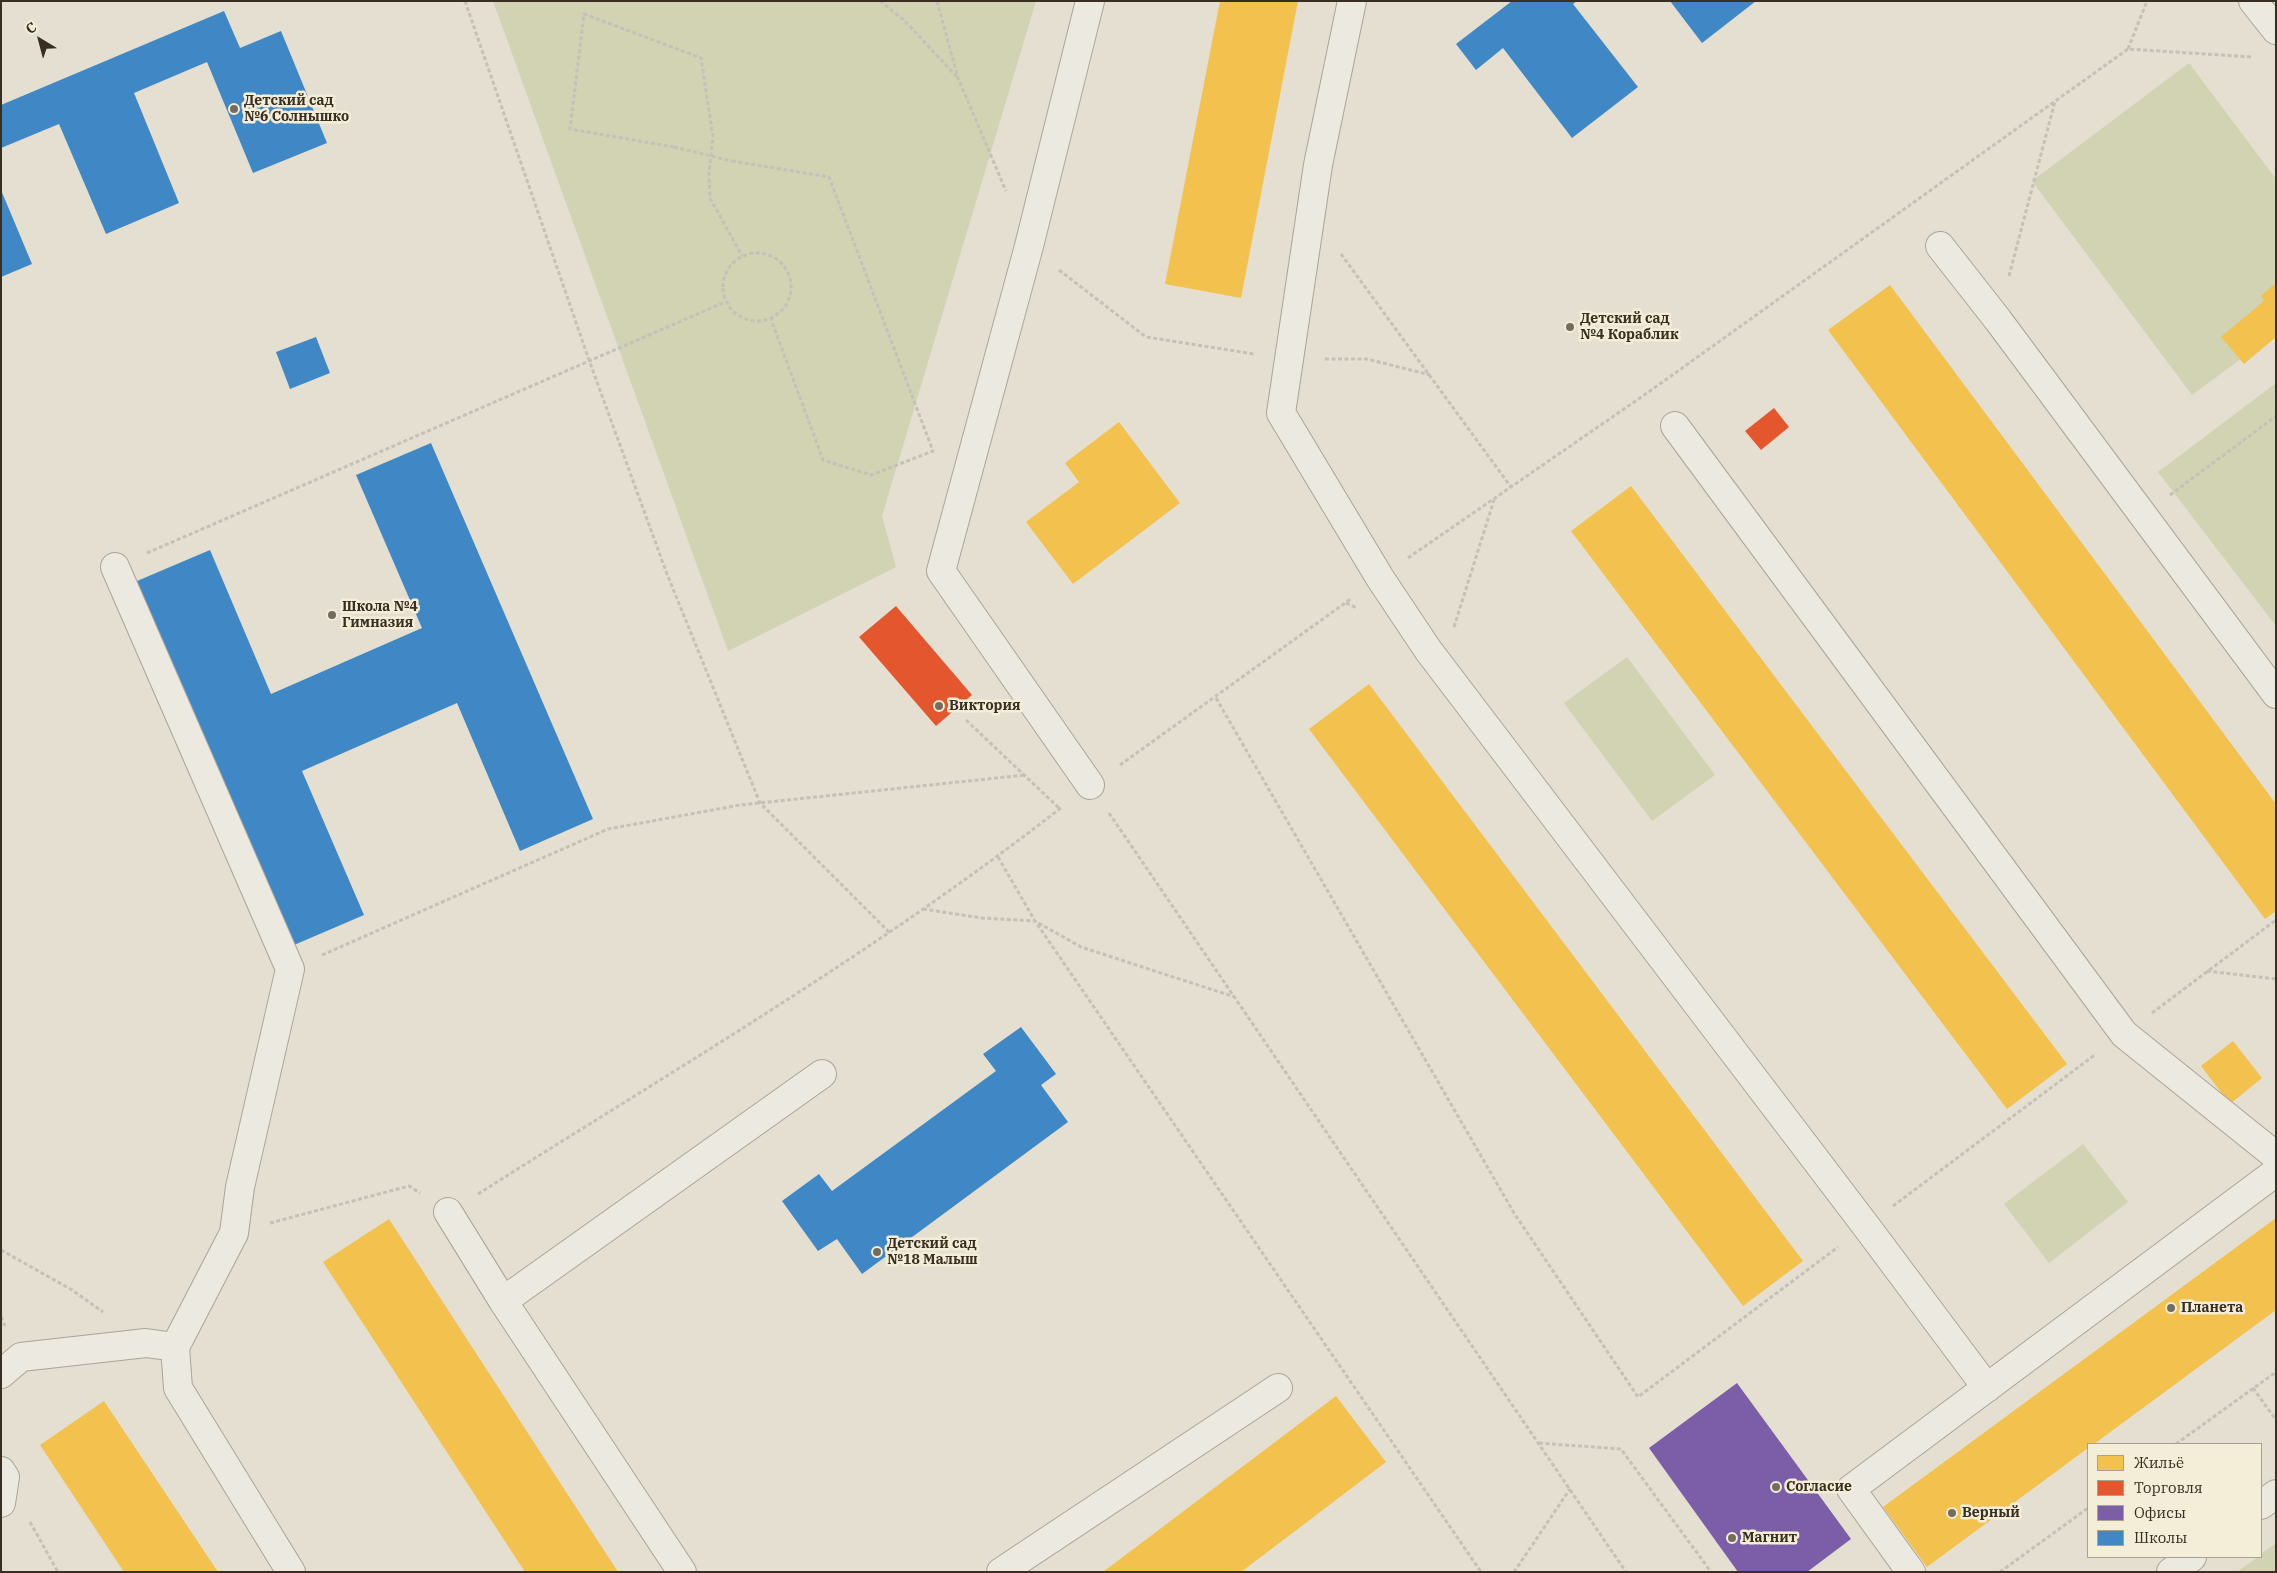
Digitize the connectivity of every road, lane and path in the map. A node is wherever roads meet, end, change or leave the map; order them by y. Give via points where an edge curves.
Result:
1 (464, 1) edge
2 (880, 1) edge
3 (937, 1) edge
4 (1090, 1) edge
5 (1352, 1) edge
6 (2147, 1) edge
7 (2253, 1) edge
8 (2276, 30) edge
9 (2128, 49) junction
10 (2256, 57) dead end
11 (958, 78) junction
12 (2055, 101) junction
13 (1006, 193) dead end
14 (1311, 213) junction
15 (1029, 246) junction
16 (1940, 246) dead end
17 (742, 256) junction
18 (725, 302) junction
19 (771, 319) junction
20 (1998, 320) junction
21 (1289, 359) junction
22 (590, 360) junction
23 (1430, 376) junction
24 (2276, 416) edge
25 (1675, 426) dead end
26 (1512, 487) junction
27 (1494, 500) junction
28 (2143, 516) junction
29 (114, 567) joint
30 (1380, 578) junction
31 (1442, 668) junction
32 (2276, 694) edge
33 (1216, 698) junction
34 (966, 720) dead end
35 (1025, 775) junction
36 (1090, 785) junction
37 (760, 803) junction
38 (1060, 809) junction
39 (998, 857) junction
40 (923, 909) junction
41 (2276, 920) edge
42 (1035, 921) junction
43 (890, 933) junction
44 (290, 969) junction
45 (2207, 971) junction
46 (2276, 979) edge
47 (1235, 997) junction
48 (2124, 1034) junction
49 (822, 1074) dead end
50 (2276, 1156) edge
51 (2276, 1172) edge
52 (448, 1212) junction
53 (1866, 1226) junction
54 (234, 1233) junction
55 (1, 1250) edge
56 (503, 1301) junction
57 (146, 1343) junction
58 (175, 1347) junction
59 (2276, 1372) edge
60 (1, 1374) edge
61 (1278, 1388) dead end
62 (1987, 1388) junction
63 (2253, 1388) junction
64 (2276, 1420) edge
65 (1538, 1443) junction
66 (2177, 1443) edge
67 (3, 1484) edge
68 (1570, 1489) junction
69 (2276, 1494) edge
70 (2262, 1505) edge
71 (2087, 1509) edge
72 (2191, 1558) edge
73 (58, 1572) edge
74 (291, 1572) edge
75 (682, 1572) edge
76 (1001, 1572) edge
77 (1481, 1572) edge
78 (1514, 1572) edge
79 (1626, 1572) edge
80 (1712, 1572) edge
81 (1911, 1572) edge
82 (2000, 1572) edge
83 (2171, 1572) edge

1 - 22 path
2 - 11 path via 904,20
3 - 11 path
4 - 15 street
5 - 14 street
6 - 9 path
7 - 8 street
9 - 10 path
9 - 12 path
11 - 13 path
12 - 20 path
12 - 26 path
14 - 21 street
14 - 23 path
15 - 21 path via 1146,338
15 - 36 street via 941,571
16 - 20 street
17 - 18 path via 731,264 724,276
17 - 19 path via 768,254 788,272 789,299 782,311
17 - 19 path, bridge via 710,198 709,174 713,137 702,58 584,14 570,129 674,147 732,161 829,177 932,451 870,475 823,460
18 - 19 path via 733,313 745,320
18 - 22 path
20 - 28 street
21 - 23 path via 1366,359
21 - 30 street via 1281,413
22 - 29 path
22 - 37 path via 667,574
23 - 26 path
24 - 28 path
25 - 48 street
26 - 27 path
27 - 30 path
27 - 31 path
28 - 32 street
29 - 44 street
30 - 31 street
30 - 33 path
31 - 53 street
33 - 36 path
33 - 53 path via 1514,1213 1638,1396
34 - 35 path
35 - 37 path
35 - 38 path
36 - 38 path
36 - 47 path
37 - 43 path
37 - 44 path via 608,829
38 - 39 path
39 - 40 path
39 - 42 path
40 - 42 path via 982,918
40 - 43 path
41 - 45 path
42 - 47 path via 1082,947
42 - 77 path
43 - 52 path
44 - 54 street via 240,1187
45 - 46 path
45 - 48 path
47 - 65 path
48 - 50 street
48 - 53 path
49 - 56 street
51 - 62 street
52 - 54 path via 409,1186
52 - 56 street
53 - 62 street
54 - 58 street
55 - 57 path via 72,1290
56 - 75 street
57 - 58 street
57 - 60 street via 21,1357
58 - 74 street via 178,1388
59 - 63 path
61 - 76 street
62 - 81 street via 1851,1489
63 - 64 path
63 - 66 path
65 - 68 path
65 - 80 path via 1621,1449
67 - 73 path
68 - 78 path
68 - 79 path
69 - 70 street
71 - 82 path
72 - 83 street

